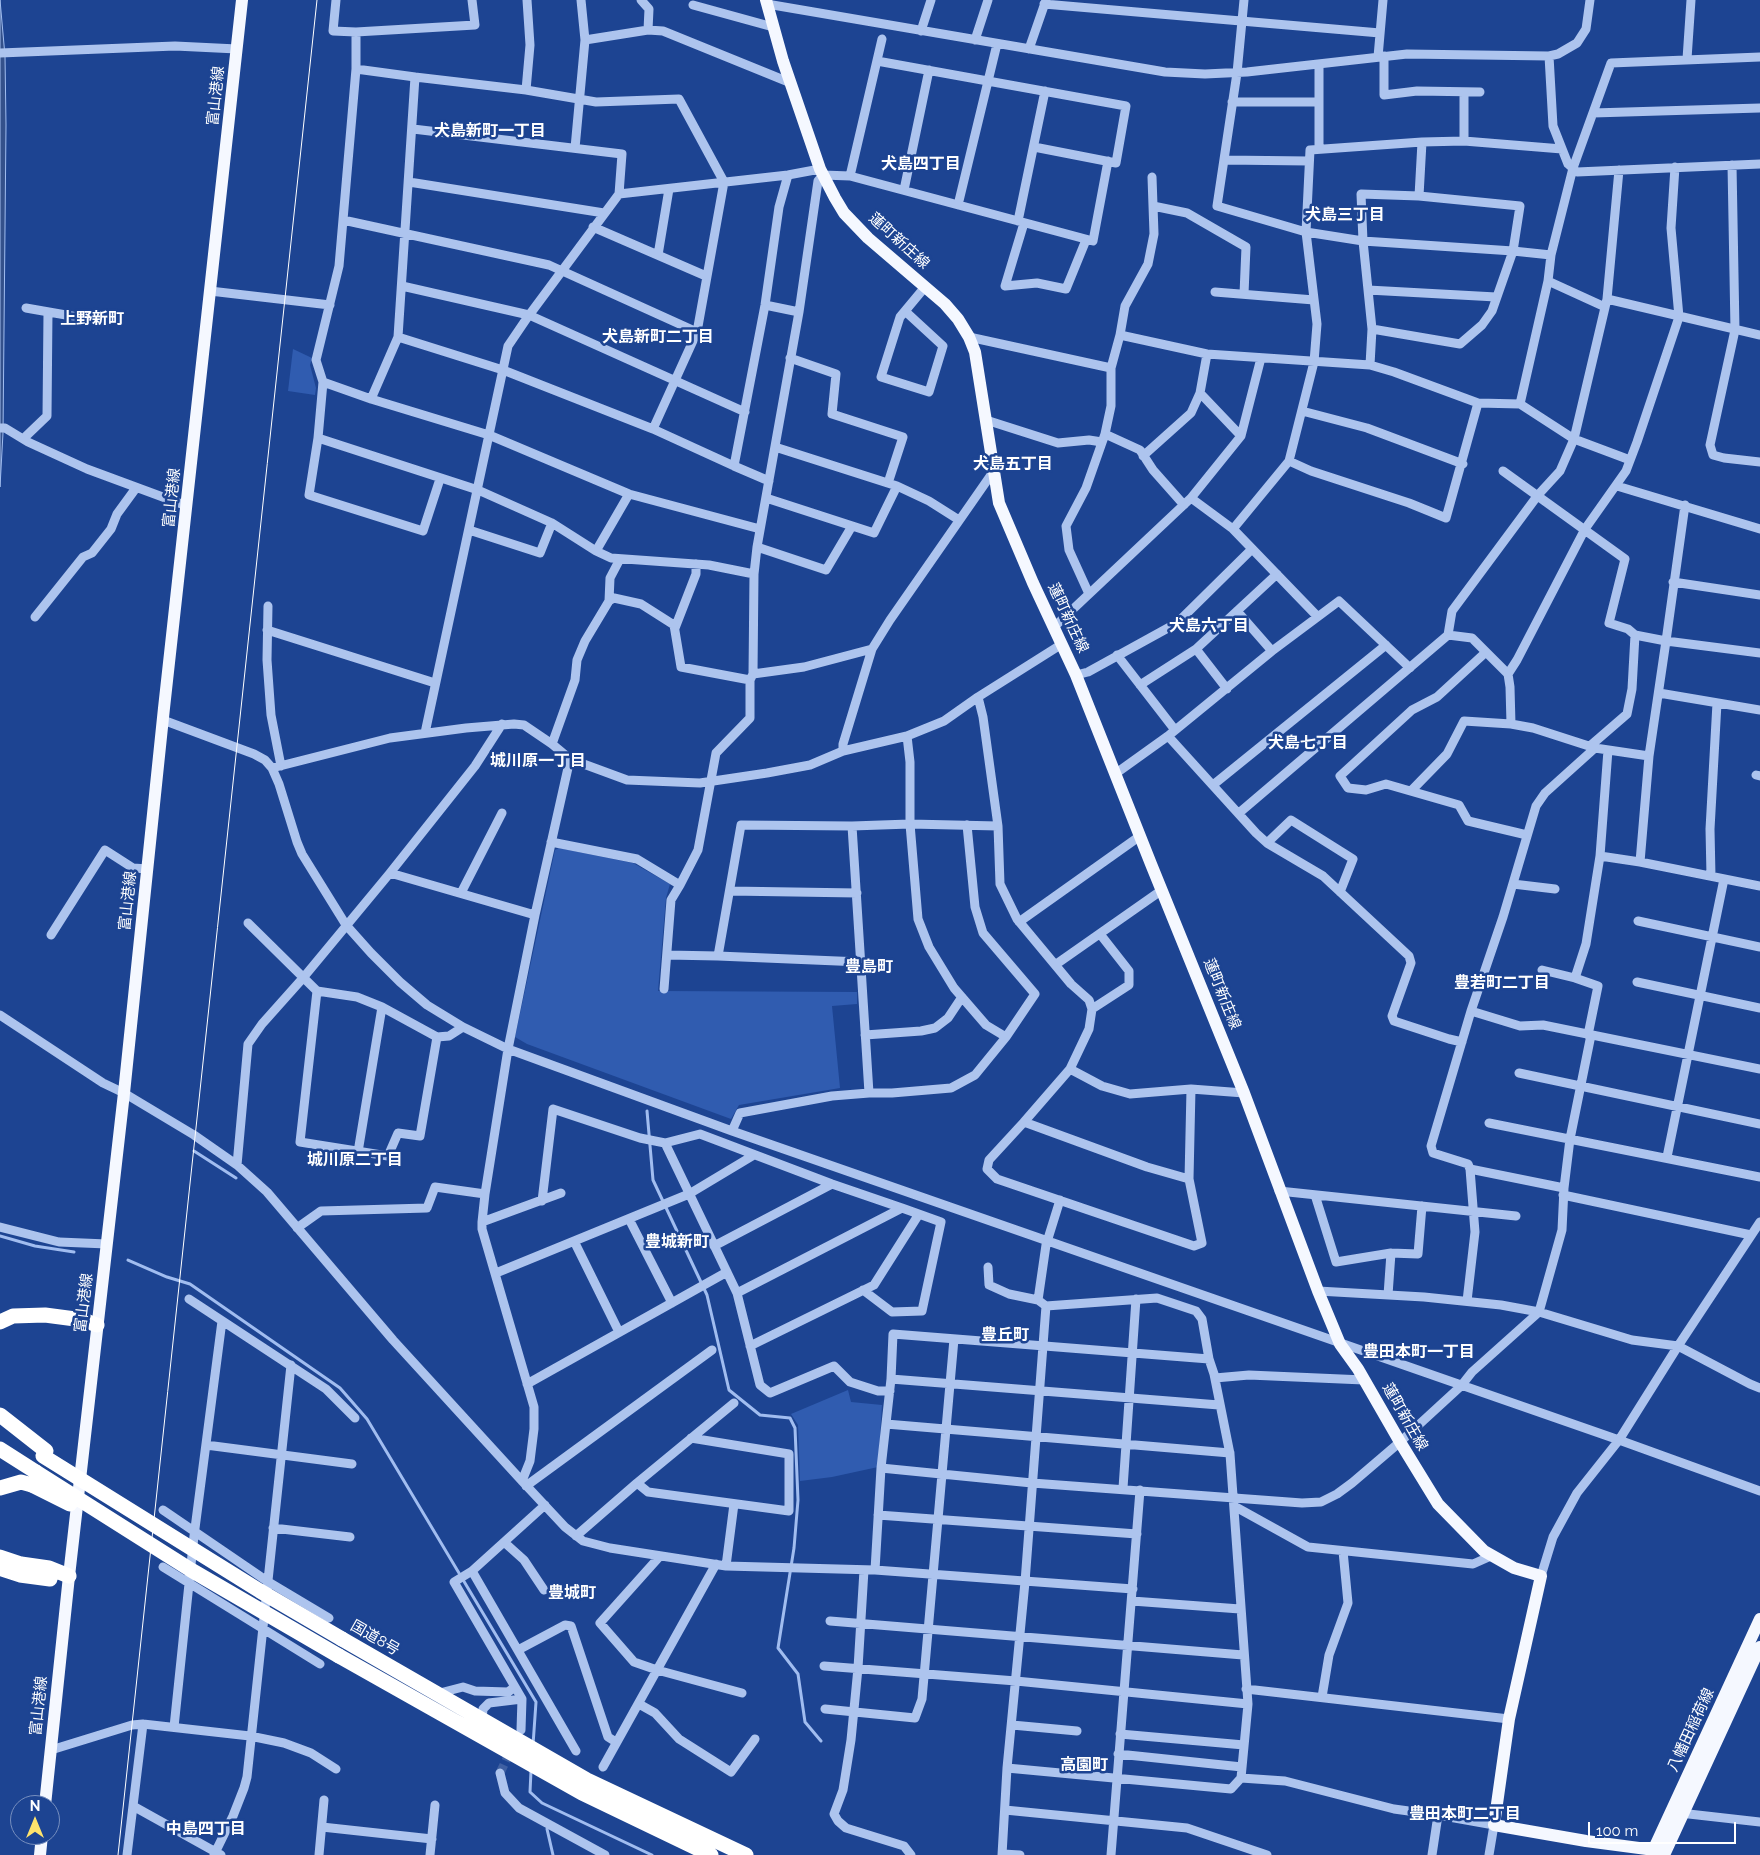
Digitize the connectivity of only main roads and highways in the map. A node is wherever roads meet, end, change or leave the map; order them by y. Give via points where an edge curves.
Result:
1 (242, 0) edge
2 (766, 2) edge
3 (0, 1322) edge
4 (97, 1325) junction
5 (0, 1331) edge
6 (0, 1415) edge
7 (0, 1429) edge
8 (0, 1449) edge
9 (45, 1454) junction
10 (34, 1478) junction
11 (0, 1488) edge
12 (78, 1499) junction
13 (128, 1532) junction
14 (0, 1558) edge
15 (0, 1568) edge
16 (69, 1576) junction
17 (1760, 1619) edge
18 (1760, 1647) edge
19 (46, 1795) edge
20 (1677, 1812) junction
21 (1658, 1854) edge
22 (711, 1855) edge
23 (746, 1855) edge

1 - 4 main road, 富山港線
2 - 21 main road, 蓮町新庄線 via 821,172 844,213 958,319 969,337 975,352 999,503 1076,675 1244,1093 1340,1344 1438,1504 1484,1551 1514,1568 1541,1576 1508,1719 1494,1825
3 - 4 highway via 13,1316 45,1315
4 - 5 highway via 79,1329 14,1325
4 - 12 main road, 富山港線
6 - 9 highway
7 - 9 highway
8 - 10 highway
9 - 23 highway, 国道8号, bridge via 260,1591 436,1694 587,1780
10 - 11 highway
10 - 12 highway, bridge
10 - 13 highway, bridge
12 - 13 highway, bridge
12 - 16 main road, 富山港線
13 - 22 highway, bridge via 582,1793
14 - 16 highway via 50,1568
15 - 16 highway via 20,1575 50,1579
16 - 19 main road, 富山港線
17 - 20 main road, 八幡田稲荷線
18 - 20 main road, 八幡田稲荷線
20 - 21 main road, 八幡田稲荷線

